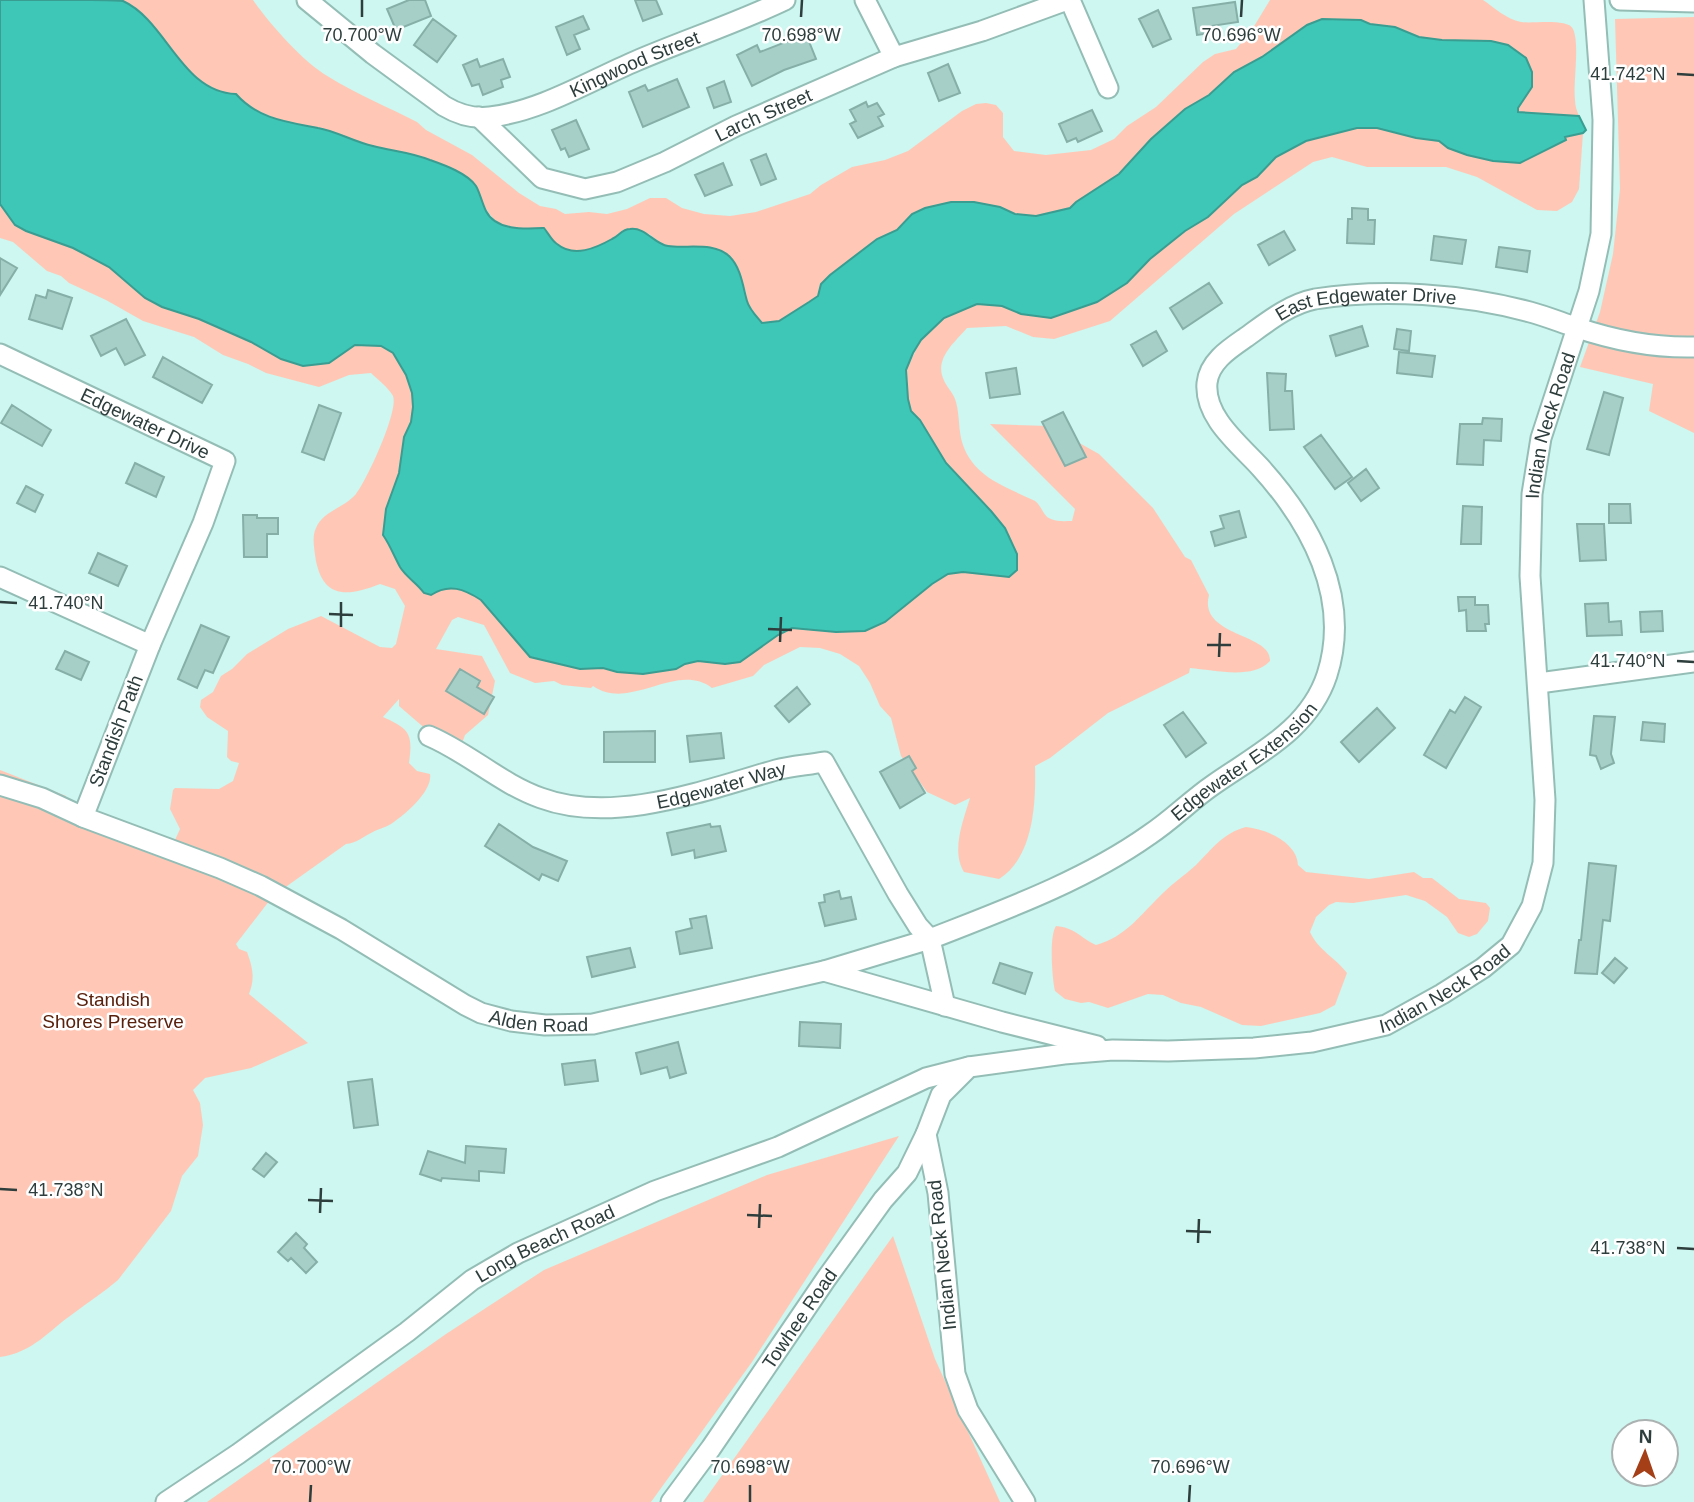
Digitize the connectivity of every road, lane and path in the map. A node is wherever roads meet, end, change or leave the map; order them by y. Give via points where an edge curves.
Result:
1 (785, 0) edge
2 (865, 0) edge
3 (1069, 0) edge
4 (1594, 0) edge
5 (1620, 0) edge
6 (311, 1) edge
7 (1694, 2) edge
8 (894, 57) junction
9 (1108, 89) dead end
10 (480, 117) junction
11 (1576, 328) junction
12 (1694, 347) edge
13 (0, 354) edge
14 (1211, 404) joint
15 (0, 577) edge
16 (150, 645) junction
17 (1694, 662) edge
18 (1539, 683) junction
19 (429, 736) dead end
20 (0, 785) edge
21 (83, 817) junction
22 (930, 939) junction
23 (824, 971) junction
24 (945, 1006) junction
25 (1115, 1050) junction
26 (969, 1067) junction
27 (926, 1134) junction
28 (166, 1502) edge
29 (671, 1502) edge
30 (1025, 1502) edge

1 - 10 street, Kingwood Street via 537,105
2 - 8 street
3 - 8 street, Larch Street
3 - 9 street
4 - 11 street, Indian Neck Road via 1602,88 1602,217 1594,272
5 - 7 street
6 - 10 street via 362,46 444,106
8 - 10 street, Larch Street via 665,162 617,182 585,189 542,178
11 - 12 street, East Edgewater Drive via 1648,345
11 - 14 street, East Edgewater Drive via 1519,309 1456,299 1356,295 1305,301 1223,355 1207,381
11 - 18 street, Indian Neck Road via 1541,438 1533,481 1530,576
13 - 16 street, Edgewater Drive via 225,461
14 - 22 street, Edgewater Extension via 1228,434 1291,504 1321,557 1334,621 1331,660 1321,690 1284,737 1212,785 1148,836 1058,886
15 - 16 street
16 - 21 street, Standish Path
17 - 18 street
18 - 25 street, Indian Neck Road via 1543,863 1532,906 1511,945 1483,968 1386,1025 1312,1042 1254,1048
19 - 22 street, Edgewater Way via 534,795 556,803 605,808 682,796 777,769 824,762 898,894
20 - 21 street, Alden Road
21 - 23 street, Alden Road via 261,886 465,1006 510,1021 593,1024
22 - 23 street, Edgewater Extension
22 - 24 street
23 - 24 street, Alden Road
24 - 25 street, Alden Road
25 - 26 street, Indian Neck Road
26 - 27 street via 941,1095
26 - 28 street, Long Beach Road via 926,1078 778,1147 655,1191 518,1253 472,1280 407,1332
27 - 29 street, Towhee Road via 907,1173 826,1279
27 - 30 street, Indian Neck Road via 938,1193 955,1374 968,1410

